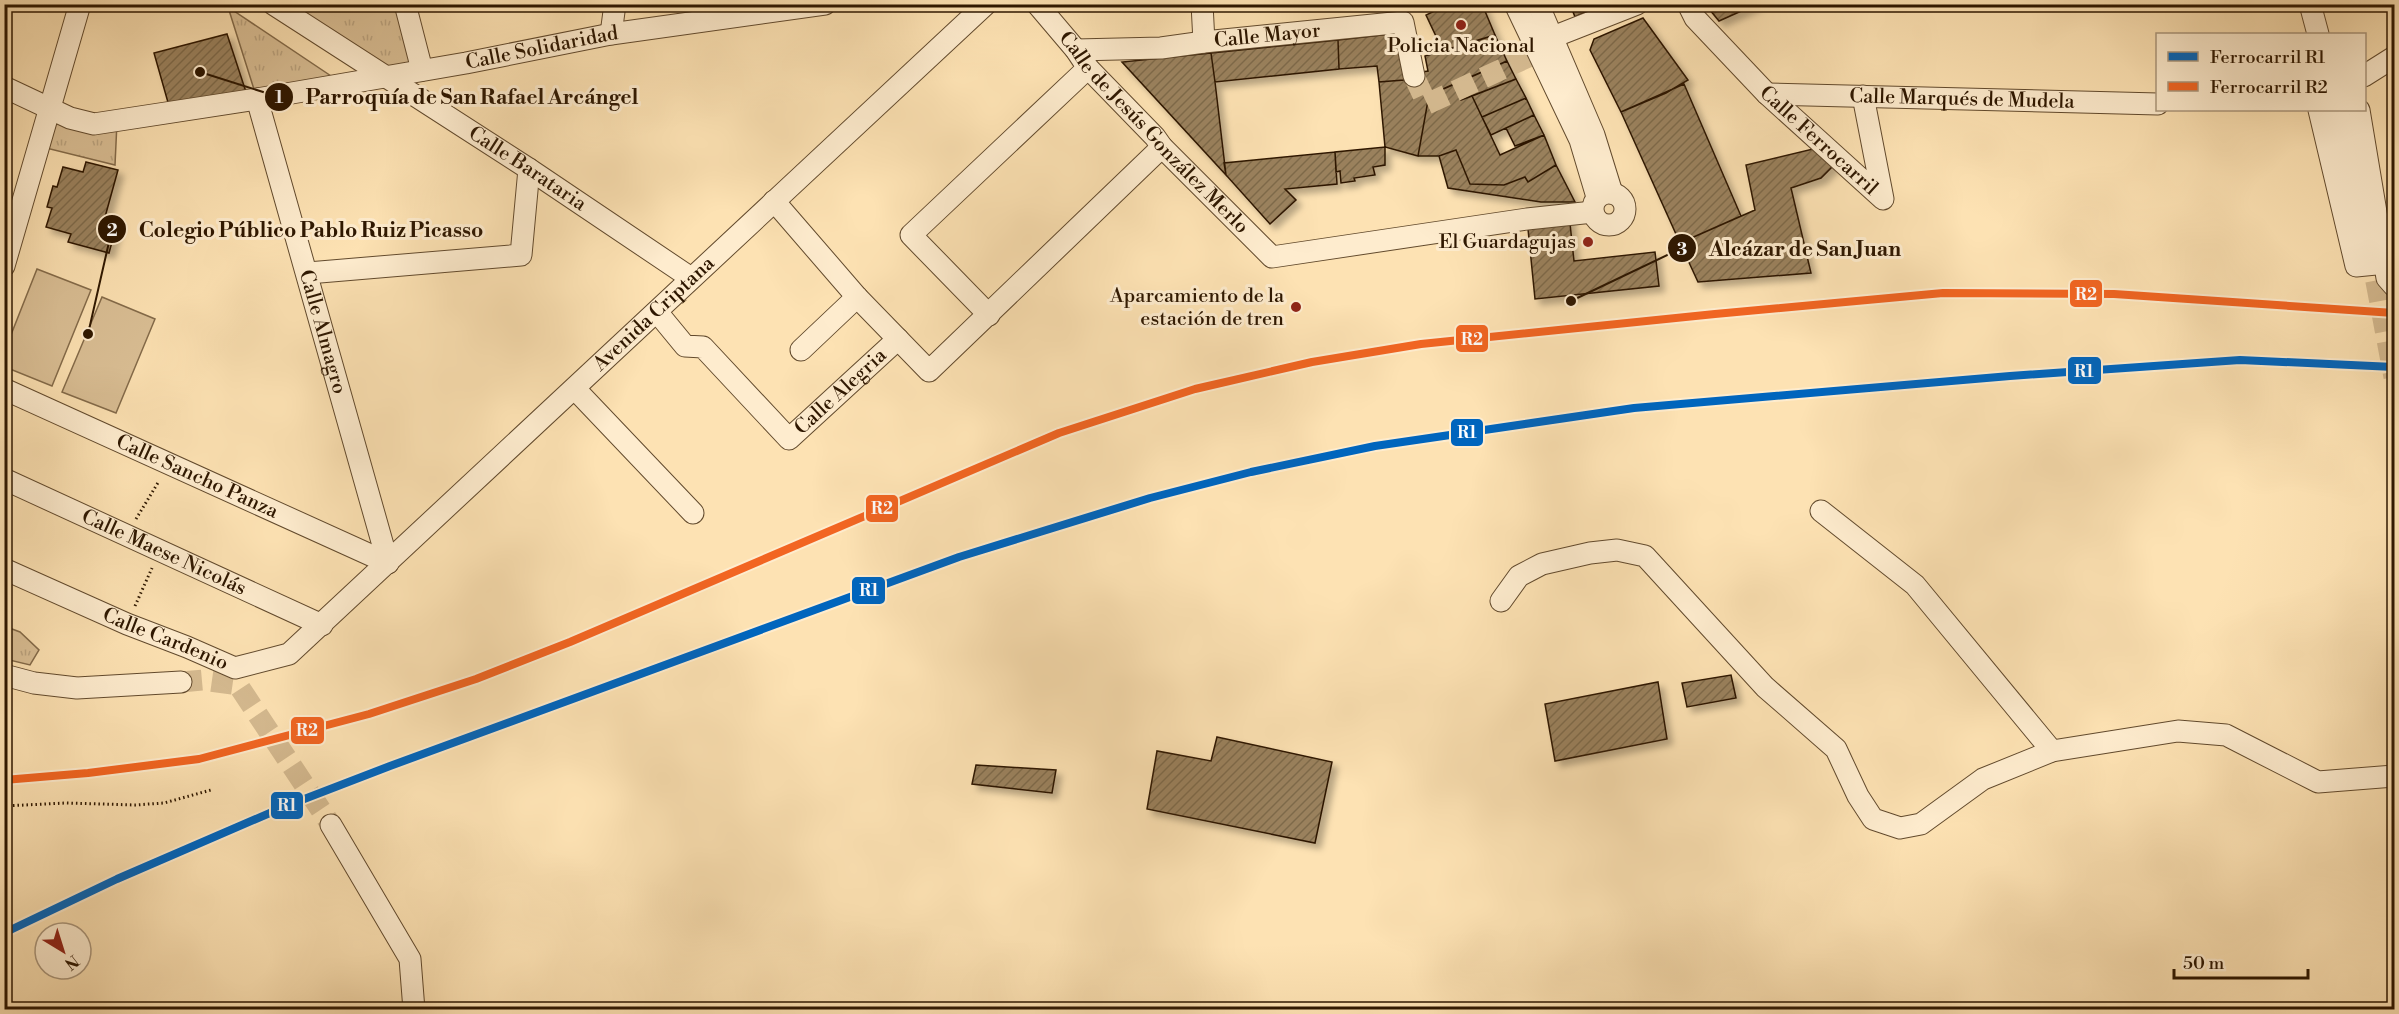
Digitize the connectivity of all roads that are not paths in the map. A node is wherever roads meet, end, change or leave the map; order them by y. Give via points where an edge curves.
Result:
1 (80, 4) edge
2 (273, 4) edge
3 (405, 4) edge
4 (615, 4) edge
5 (825, 4) edge
6 (986, 4) edge
7 (1037, 4) edge
8 (1202, 4) edge
9 (1515, 4) edge
10 (1538, 4) edge
11 (1637, 4) edge
12 (1688, 4) edge
13 (2310, 4) edge
14 (2318, 33) edge
15 (611, 34) junction
16 (1553, 37) junction
17 (1204, 42) junction
18 (1076, 50) junction
19 (1537, 53) junction
20 (2394, 57) edge
21 (1088, 68) junction
22 (422, 70) junction
23 (2366, 75) edge
24 (1414, 76) tunnel mouth
25 (383, 77) junction
26 (4, 87) edge
27 (1767, 94) junction
28 (1863, 96) junction
29 (257, 99) junction
30 (2156, 104) edge
31 (50, 110) junction
32 (2319, 111) edge
33 (2338, 111) edge
34 (2359, 111) edge
35 (1162, 147) junction
36 (529, 169) junction
37 (774, 201) junction
38 (1601, 201) junction
39 (2378, 256) junction
40 (4, 266) edge
41 (308, 273) junction
42 (691, 278) junction
43 (2394, 286) edge
44 (858, 297) junction
45 (657, 312) junction
46 (989, 315) junction
47 (898, 339) junction
48 (801, 350) dead end
49 (4, 389) edge
50 (575, 389) junction
51 (4, 479) edge
52 (1821, 511) dead end
53 (693, 513) dead end
54 (388, 563) junction
55 (4, 569) edge
56 (1501, 601) dead end
57 (322, 625) junction
58 (4, 675) edge
59 (181, 682) tunnel mouth
60 (2052, 751) junction
61 (2394, 776) edge
62 (331, 825) tunnel mouth
63 (414, 1010) edge

1 - 31 street
2 - 25 street, Calle Barataria
3 - 22 street
4 - 15 street
5 - 15 street, Calle Solidaridad
6 - 37 street, Avenida Criptana
7 - 18 street, Calle de Jesús González Merlo
8 - 17 street
9 - 19 street
10 - 16 street
11 - 16 street
12 - 27 street, Calle Ferrocarril via 1695,18
13 - 14 street
15 - 22 street, Calle Solidaridad
16 - 19 street
16 - 38 street via 1594,135
17 - 18 street, Calle Mayor via 1161,48
17 - 24 street, Calle Mayor via 1403,22
18 - 21 street, Calle de Jesús González Merlo
19 - 38 street via 1580,140
20 - 23 street
21 - 35 street, Calle de Jesús González Merlo
21 - 46 street via 911,235
22 - 25 street, Calle Solidaridad
25 - 29 street, Calle Solidaridad
25 - 36 street, Calle Barataria
26 - 31 street, Calle Solidaridad
27 - 28 street, Calle Marqués de Mudela
27 - 28 street, Calle Ferrocarril via 1882,199
28 - 30 street, Calle Marqués de Mudela
29 - 31 street, Calle Solidaridad via 94,124
29 - 41 street, Calle Almagro
31 - 40 street
32 - 39 street via 2356,266
33 - 39 street
34 - 39 street
35 - 38 street, Calle de Jesús González Merlo via 1272,257 1527,219
35 - 46 street
36 - 41 street via 521,255
36 - 42 street, Calle Barataria
37 - 42 street, Avenida Criptana
37 - 44 street
39 - 43 street
41 - 54 street, Calle Almagro
42 - 45 street, Avenida Criptana
44 - 47 street
44 - 48 street
45 - 47 street, Calle Alegria via 685,346 703,347 789,439
45 - 50 street, Avenida Criptana
46 - 47 street via 929,371
49 - 54 street, Calle Sancho Panza
50 - 53 street
50 - 54 street, Avenida Criptana
51 - 57 street, Calle Maese Nicolás
52 - 60 street via 1915,585
54 - 57 street, Avenida Criptana
55 - 57 street, Calle Cardenio via 235,668 289,654
56 - 60 street via 1519,576 1542,564 1617,550 1645,556 1765,687 1836,749 1872,819 1900,828 1921,824 1983,779
58 - 59 street via 76,688
60 - 61 street via 2178,731 2226,735 2318,782
62 - 63 street via 410,959

